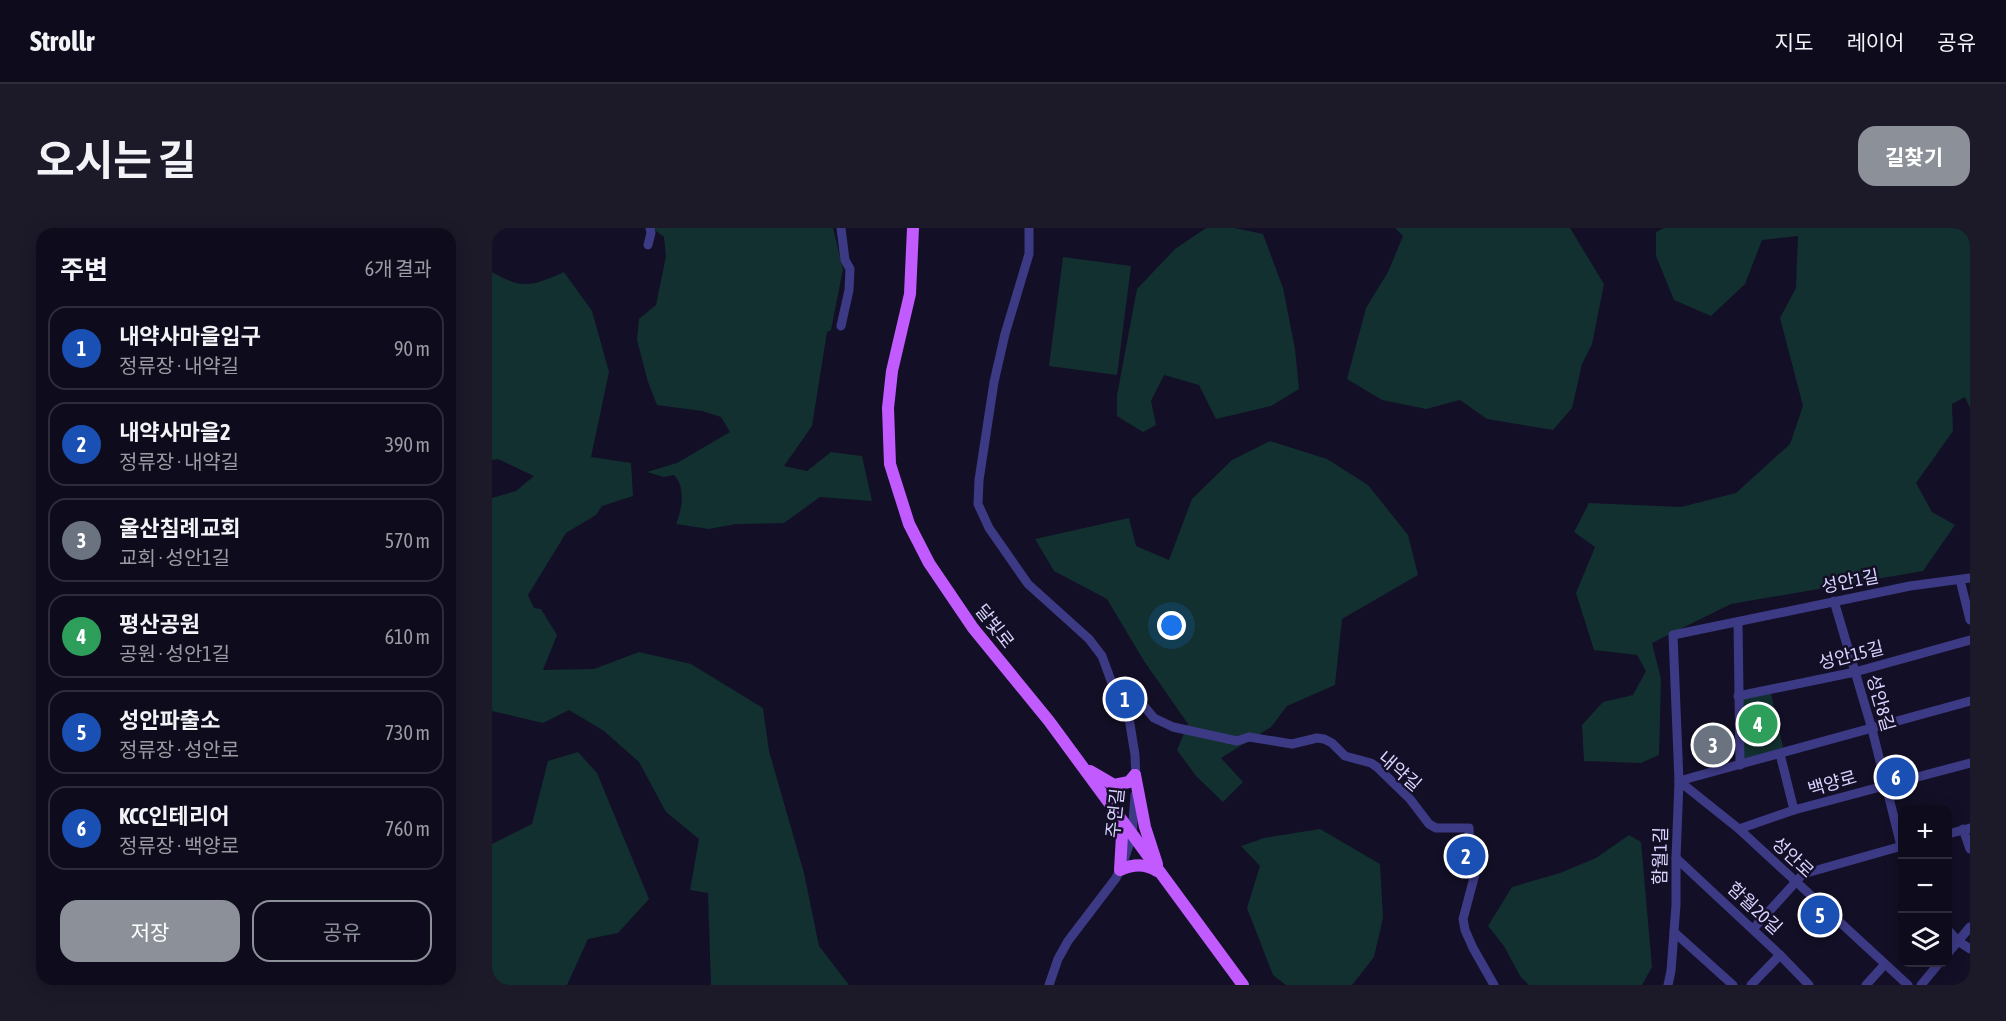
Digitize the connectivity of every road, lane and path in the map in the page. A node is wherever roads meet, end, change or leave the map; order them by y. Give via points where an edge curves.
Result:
1 (650, 228) edge
2 (841, 228) edge
3 (913, 228) edge
4 (1029, 228) edge
5 (648, 244) dead end
6 (841, 326) dead end
7 (1965, 579) edge
8 (1834, 601) junction
9 (1970, 620) edge
10 (1738, 622) junction
11 (1970, 640) edge
12 (1855, 672) junction
13 (1738, 696) junction
14 (1118, 697) junction
15 (1970, 701) edge
16 (1872, 729) junction
17 (1780, 754) junction
18 (1079, 762) junction
19 (1970, 763) edge
20 (1740, 765) junction
21 (1136, 775) junction
22 (1679, 781) junction
23 (1887, 785) junction
24 (1794, 810) junction
25 (1114, 812) junction
26 (1739, 829) junction
27 (1967, 829) edge
28 (1898, 831) edge
29 (1952, 833) edge
30 (1132, 836) junction
31 (1898, 849) edge
32 (1970, 849) edge
33 (1676, 858) junction
34 (1120, 870) junction
35 (1160, 874) junction
36 (1795, 882) junction
37 (1970, 927) edge
38 (1753, 929) junction
39 (1674, 932) junction
40 (1952, 935) edge
41 (1958, 941) junction
42 (1952, 948) edge
43 (1970, 949) edge
44 (1780, 955) junction
45 (1885, 964) junction
46 (1937, 967) edge
47 (1049, 985) edge
48 (1243, 985) edge
49 (1494, 985) edge
50 (1668, 985) edge
51 (1733, 985) edge
52 (1751, 985) edge
53 (1809, 985) edge
54 (1866, 985) edge
55 (1908, 985) edge
56 (1921, 985) edge

1 - 5 street
2 - 6 street via 850,269
3 - 18 main road, 달빛로 via 910,294 892,371 888,408 890,464 903,508 917,542 947,592
4 - 14 street via 1029,254 994,382 978,504 989,528 1028,584 1096,646
7 - 8 street, 성안1길
7 - 9 street
8 - 10 street, 성안1길
8 - 12 street, 성안8길
10 - 13 street
10 - 22 street, 성안1길 via 1673,635
11 - 12 street, 성안15길
12 - 13 street, 성안15길
12 - 16 street, 성안8길
13 - 20 street
14 - 21 street, 주연길 via 1129,718
14 - 49 street, 내약길 via 1143,705 1160,723 1237,741 1249,737 1292,744 1324,739 1345,756 1377,767 1429,824 1436,828 1469,828 1475,874 1463,919 1473,948
15 - 16 street
16 - 17 street
16 - 23 street, 성안8길
17 - 20 street
17 - 24 street
18 - 21 main road via 1114,785 1129,782
18 - 25 main road, 달빛로
19 - 23 street, 백양로
20 - 22 street
21 - 30 street, 주연길
21 - 35 main road via 1145,826
22 - 26 street, 성안로
22 - 33 street, 함월1길
23 - 24 street, 백양로
23 - 28 street, 성안8길
24 - 26 street, 백양로
25 - 30 main road, 달빛로
25 - 34 main road via 1122,835
26 - 36 street, 성안로
27 - 29 street
27 - 32 street
30 - 34 street, 주연길
30 - 35 main road, 달빛로
31 - 36 street via 1803,874
33 - 38 street, 함월20길
33 - 39 street, 함월1길
34 - 35 main road via 1131,865 1149,866
34 - 47 street, 주연길 via 1068,941
35 - 48 main road, 달빛로
36 - 38 street
36 - 45 street, 성안로
37 - 41 street
38 - 44 street, 함월20길
39 - 50 street, 함월1길
39 - 51 street
40 - 41 street
41 - 42 street
41 - 43 street
44 - 52 street
44 - 53 street, 함월20길
45 - 54 street
45 - 55 street, 성안로
46 - 56 street

